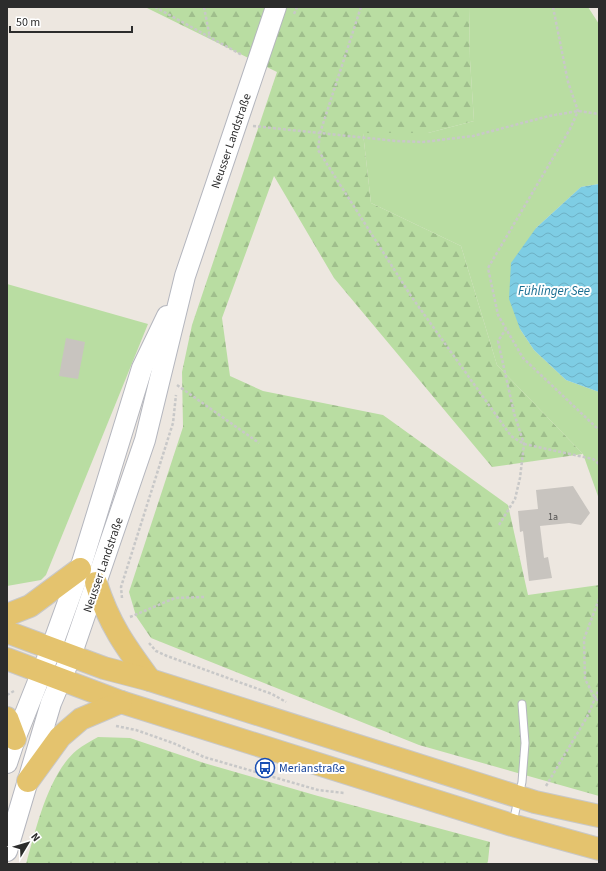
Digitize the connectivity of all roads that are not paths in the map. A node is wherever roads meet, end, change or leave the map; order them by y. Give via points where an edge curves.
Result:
1 (276, 7) edge
2 (186, 276) junction
3 (80, 569) junction
4 (96, 582) junction
5 (7, 615) edge
6 (7, 632) edge
7 (61, 652) junction
8 (7, 659) edge
9 (52, 676) junction
10 (150, 680) junction
11 (121, 702) junction
12 (522, 704) dead end
13 (7, 718) edge
14 (15, 739) junction
15 (7, 763) edge
16 (28, 781) junction
17 (518, 796) junction
18 (599, 816) edge
19 (512, 825) junction
20 (599, 849) edge
21 (7, 851) edge

1 - 2 main road, Neusser Landstraße via 257,63 248,127
2 - 3 main road, Neusser Landstraße via 142,368
2 - 4 main road, Neusser Landstraße via 145,440
3 - 5 main road via 30,606
3 - 7 main road, Neusser Landstraße
4 - 7 main road, Neusser Landstraße
4 - 10 main road via 115,631
6 - 7 main road
7 - 9 main road, Neusser Landstraße
7 - 10 main road via 104,668
8 - 9 main road
9 - 11 main road
9 - 14 main road, Neusser Landstraße
9 - 16 main road, Neusser Landstraße via 51,703
10 - 17 main road
11 - 16 main road via 81,720 60,737
11 - 19 main road
12 - 17 lane via 526,743
13 - 14 main road
14 - 15 main road, Neusser Landstraße
16 - 21 main road, Neusser Landstraße
17 - 18 main road
17 - 19 lane
19 - 20 main road

